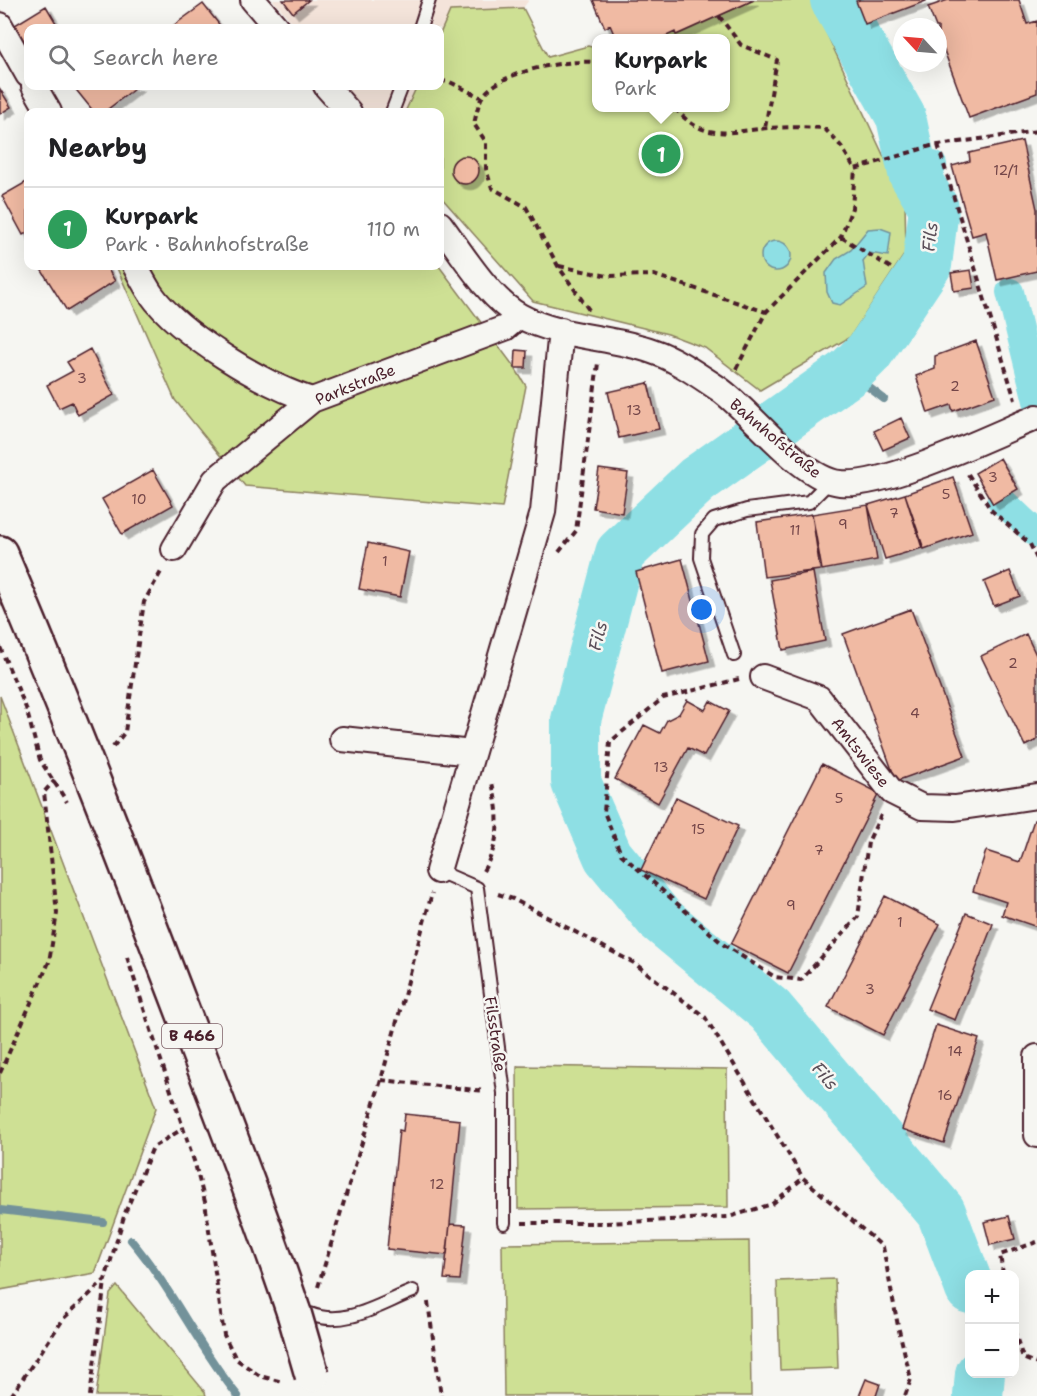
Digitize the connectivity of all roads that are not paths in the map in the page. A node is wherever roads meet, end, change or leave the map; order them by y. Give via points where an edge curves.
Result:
1 (253, 0) edge
2 (429, 0) edge
3 (274, 24) edge
4 (421, 24) edge
5 (0, 25) edge
6 (24, 68) edge
7 (36, 90) edge
8 (330, 90) edge
9 (400, 90) edge
10 (47, 108) edge
11 (345, 108) edge
12 (394, 108) edge
13 (444, 229) edge
14 (137, 270) edge
15 (519, 316) junction
16 (561, 330) junction
17 (312, 400) junction
18 (1030, 420) edge
19 (830, 481) junction
20 (174, 549) road end
21 (0, 553) edge
22 (734, 655) dead end
23 (763, 677) road end
24 (342, 739) dead end
25 (472, 753) junction
26 (1037, 796) edge
27 (438, 871) joint
28 (1037, 1057) edge
29 (1037, 1135) edge
30 (504, 1222) road end
31 (413, 1292) road end
32 (302, 1313) junction
33 (306, 1385) edge

1 - 3 street
2 - 4 lane
5 - 6 street
7 - 10 street
8 - 11 street
9 - 12 lane
13 - 15 street via 494,294
14 - 17 street via 152,295 182,326 241,367 288,393
15 - 16 street, Bahnhofstraße
15 - 17 street, Parkstraße via 505,327
16 - 19 street, Bahnhofstraße via 651,350 672,359 722,391 807,468
16 - 25 street via 543,512
17 - 20 street, Parkstraße via 215,480
18 - 19 street, Bahnhofstraße via 860,484
19 - 22 lane via 809,502 747,510 714,520 702,534 701,558
21 - 32 main road, B 466 via 86,760 267,1234
23 - 26 street, Amtswiese via 819,698 892,792 922,807 955,808
24 - 25 street
25 - 27 street
27 - 30 lane, Filsstraße via 477,888 504,1094
28 - 29 street
31 - 32 lane via 341,1320
32 - 33 main road, B 466, bridge

